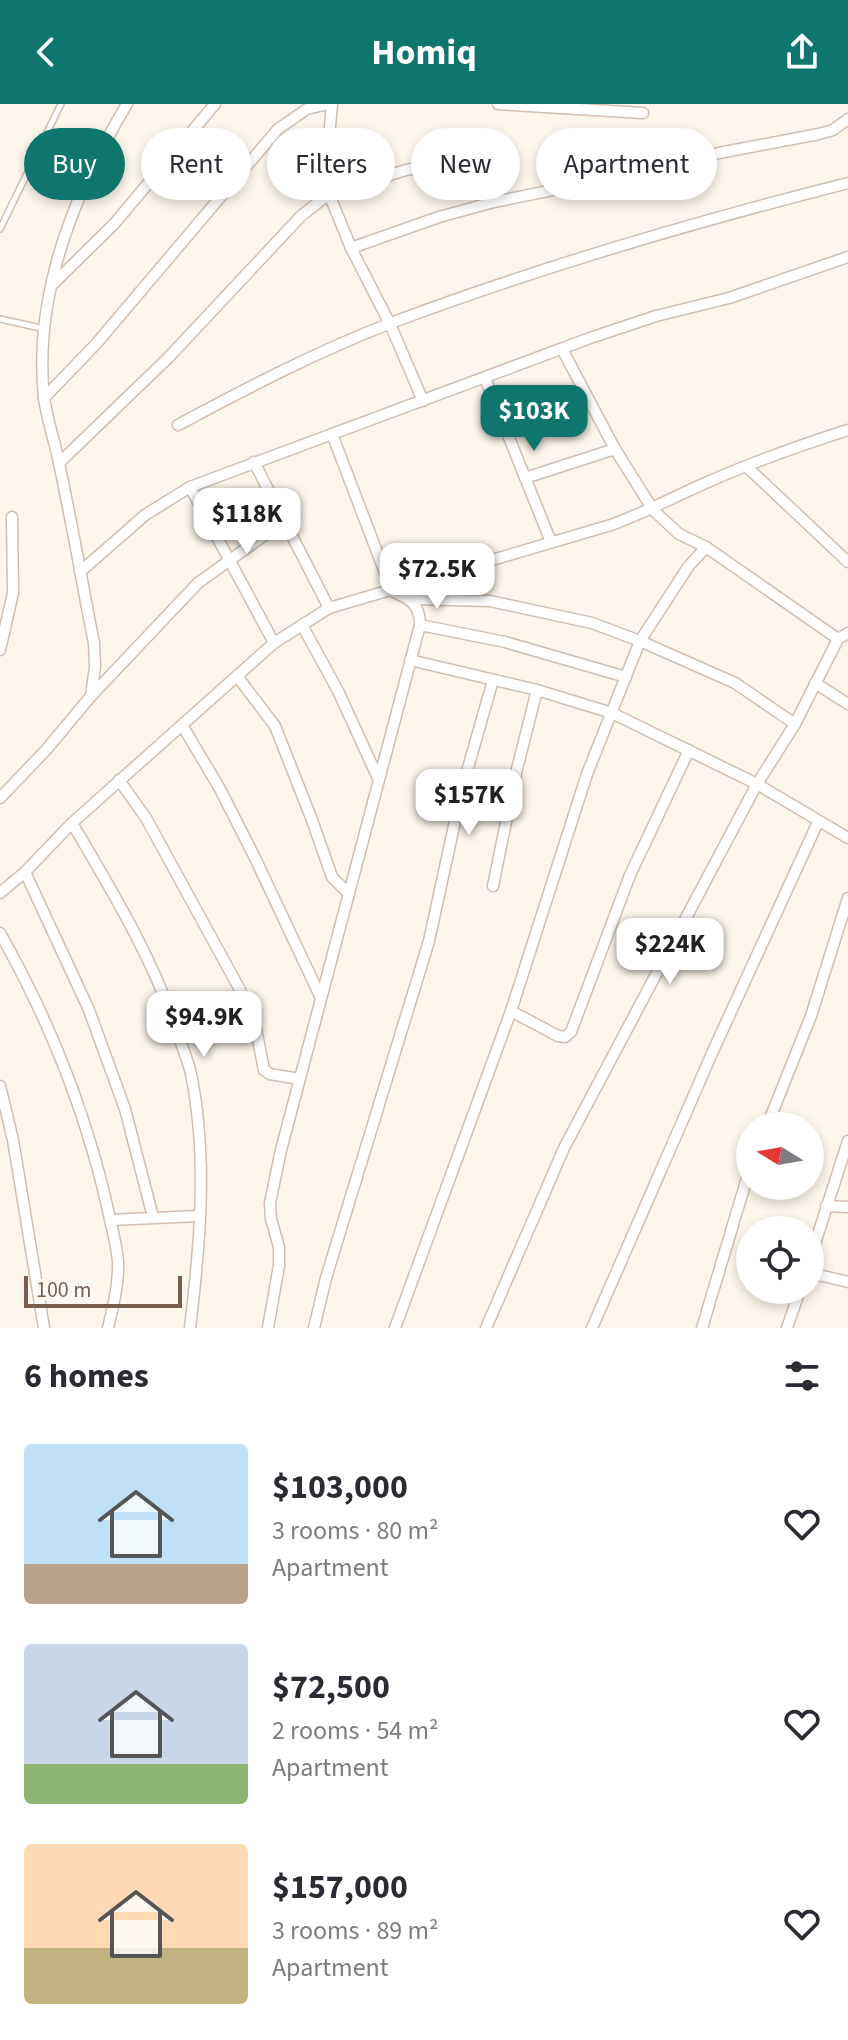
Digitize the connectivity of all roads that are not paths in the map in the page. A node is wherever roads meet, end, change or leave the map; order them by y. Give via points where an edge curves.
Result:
1 (61, 104) edge
2 (127, 104) edge
3 (215, 104) edge
4 (330, 104) edge
5 (498, 104) edge
6 (643, 113) dead end
7 (848, 119) edge
8 (329, 128) edge
9 (848, 183) edge
10 (321, 200) edge
11 (331, 200) edge
12 (0, 229) edge
13 (351, 248) junction
14 (848, 257) edge
15 (53, 284) junction
16 (0, 319) edge
17 (390, 324) junction
18 (45, 329) junction
19 (562, 349) junction
20 (485, 378) junction
21 (44, 398) junction
22 (423, 401) junction
23 (178, 425) dead end
24 (848, 430) edge
25 (332, 434) junction
26 (615, 449) junction
27 (254, 462) junction
28 (59, 463) junction
29 (747, 467) junction
30 (525, 478) junction
31 (190, 487) junction
32 (653, 510) junction
33 (12, 517) dead end
34 (284, 521) junction
35 (551, 542) junction
36 (706, 547) junction
37 (230, 559) junction
38 (848, 562) edge
39 (80, 572) junction
40 (392, 591) junction
41 (411, 599) junction
42 (329, 608) junction
43 (302, 625) junction
44 (420, 625) junction
45 (843, 636) edge
46 (640, 641) junction
47 (274, 643) junction
48 (0, 650) edge
49 (410, 660) junction
50 (237, 676) junction
51 (626, 677) junction
52 (493, 680) junction
53 (815, 683) junction
54 (537, 690) junction
55 (91, 696) junction
56 (848, 704) edge
57 (612, 713) junction
58 (795, 724) junction
59 (182, 725) junction
60 (689, 750) junction
61 (378, 778) junction
62 (119, 780) junction
63 (757, 784) junction
64 (0, 798) edge
65 (818, 822) junction
66 (72, 823) junction
67 (848, 838) edge
68 (25, 872) junction
69 (493, 886) dead end
70 (0, 893) edge
71 (348, 893) junction
72 (848, 898) edge
73 (0, 933) edge
74 (320, 996) junction
75 (511, 1011) junction
76 (299, 1079) junction
77 (0, 1086) edge
78 (773, 1112) edge
79 (848, 1141) edge
80 (740, 1200) edge
81 (826, 1206) junction
82 (848, 1207) edge
83 (199, 1216) junction
84 (823, 1216) edge
85 (153, 1217) junction
86 (110, 1220) junction
87 (824, 1276) edge
88 (848, 1282) edge
89 (796, 1304) edge
90 (789, 1327) edge
91 (44, 1328) edge
92 (108, 1328) edge
93 (190, 1328) edge
94 (268, 1328) edge
95 (314, 1328) edge
96 (395, 1328) edge
97 (486, 1328) edge
98 (592, 1328) edge
99 (702, 1328) edge

1 - 12 lane
2 - 15 street via 77,199
3 - 15 street via 114,224
4 - 8 street
4 - 21 street via 307,109 278,129
5 - 6 street
7 - 13 street via 819,134 494,202
9 - 17 street via 638,239
10 - 28 street
11 - 13 street
13 - 17 street
14 - 19 street
15 - 18 street
16 - 18 lane
17 - 22 street
17 - 23 street via 261,381
18 - 21 street
19 - 20 street
19 - 26 street
20 - 22 street
20 - 30 street
21 - 28 street
22 - 25 street
24 - 29 street
25 - 27 street
25 - 40 street
26 - 30 street
26 - 32 street
27 - 31 street
27 - 34 street
28 - 39 street
29 - 32 street
29 - 38 street
30 - 35 street
31 - 37 street
31 - 39 street via 145,515
32 - 35 street
32 - 36 street via 679,534
33 - 48 street via 13,593
34 - 37 street
34 - 42 street
35 - 40 street
36 - 45 street
36 - 46 street
37 - 47 street
37 - 55 street via 198,583
39 - 55 street via 94,643
40 - 41 street
40 - 42 street
41 - 44 street
41 - 46 street via 490,601 592,623
42 - 43 street
43 - 47 street
43 - 61 street
44 - 49 street
44 - 51 street via 505,642
45 - 53 street
46 - 51 street
46 - 58 street via 735,683
47 - 50 street
49 - 52 street
49 - 61 street
50 - 59 street
50 - 71 street via 275,726 332,877
51 - 57 street
52 - 54 street
52 - 95 street via 429,941
53 - 56 street
53 - 58 street
54 - 57 street
54 - 69 street
55 - 64 street
57 - 60 street
57 - 75 street via 587,774
58 - 63 street
59 - 62 street
59 - 74 street via 227,803
60 - 63 street
60 - 75 street via 630,875 571,1032 558,1036
61 - 71 street
62 - 66 street
62 - 76 street via 146,818 239,988 256,1029 264,1070
63 - 65 street
63 - 97 street via 564,1148
65 - 67 street
65 - 98 street
66 - 68 street
66 - 83 street via 146,952 190,1070 201,1152
68 - 70 street
68 - 85 street via 89,1010 125,1109
71 - 74 street
72 - 78 street via 811,1016
73 - 86 street via 71,1086
74 - 76 street
75 - 96 street
76 - 94 street via 270,1203 279,1265
77 - 91 street
79 - 81 street
80 - 99 street
81 - 82 street
81 - 84 street
83 - 85 street
83 - 93 street
85 - 86 street
86 - 92 street via 118,1265
87 - 88 street
89 - 90 street

